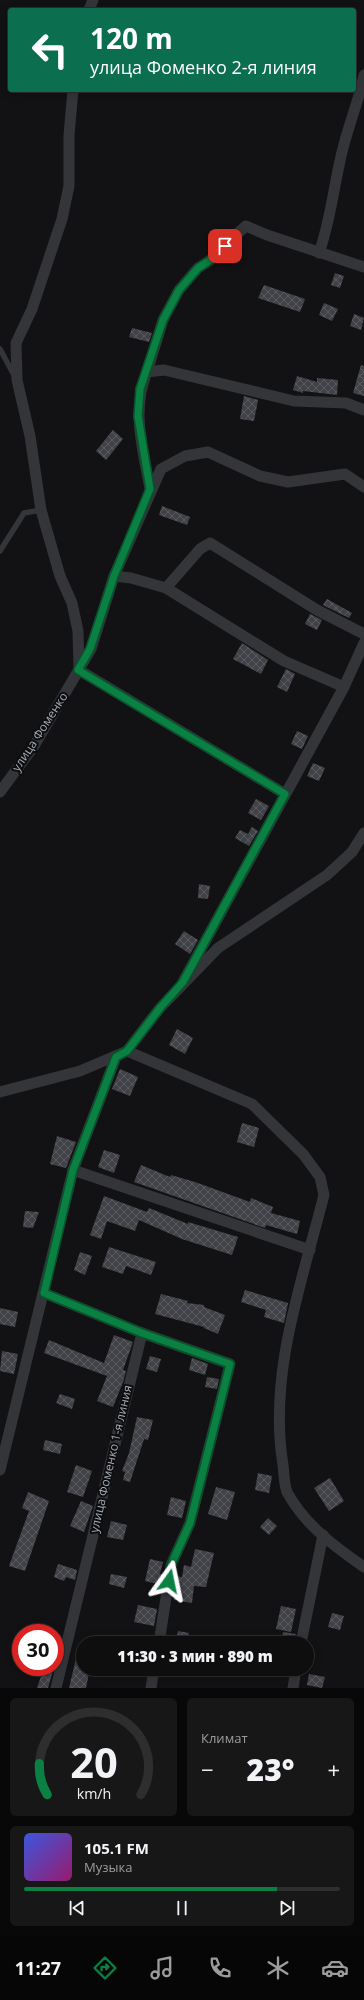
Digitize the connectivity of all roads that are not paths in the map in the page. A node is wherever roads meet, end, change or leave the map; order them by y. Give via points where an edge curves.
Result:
1 (364, 75) edge
2 (73, 92) edge
3 (319, 253) junction
4 (364, 268) edge
5 (0, 349) edge
6 (147, 372) junction
7 (18, 380) junction
8 (364, 410) edge
9 (364, 487) edge
10 (150, 489) junction
11 (41, 510) junction
12 (0, 551) edge
13 (114, 576) junction
14 (166, 588) junction
15 (364, 634) edge
16 (364, 643) edge
17 (78, 670) junction
18 (344, 687) junction
19 (0, 792) edge
20 (285, 794) junction
21 (364, 833) edge
22 (183, 982) junction
23 (127, 1051) junction
24 (116, 1057) junction
25 (0, 1092) edge
26 (73, 1170) junction
27 (310, 1250) junction
28 (44, 1293) junction
29 (142, 1333) junction
30 (0, 1470) edge
31 (323, 1535) junction
32 (364, 1567) edge
33 (160, 1636) edge
34 (302, 1636) edge
35 (153, 1676) edge
36 (295, 1676) edge
37 (56, 1688) edge
38 (151, 1688) edge
39 (293, 1688) edge

1 - 3 street via 348,127 333,205
2 - 7 street via 69,135 69,186 62,219 32,309 16,343
3 - 4 street
3 - 6 street via 246,226 218,255 198,268 179,290 163,320
5 - 7 lane
6 - 8 street via 164,370 294,401 346,403
6 - 10 street via 140,389 138,416
7 - 11 street via 30,436
9 - 10 street, улица Фоменко via 345,474 288,482 260,476 208,452 185,456 161,469
10 - 13 street, улица Фоменко
11 - 12 lane via 24,514
11 - 17 street via 60,576 72,603 78,631
13 - 14 street
13 - 17 street, улица Фоменко via 90,649
14 - 15 street via 200,549 210,543 318,610
14 - 18 street via 284,661
16 - 18 street
17 - 19 street, улица Фоменко via 34,746
17 - 20 street
18 - 20 street
20 - 22 street
21 - 22 street via 352,852 327,875 218,948
22 - 23 street
23 - 24 street
23 - 27 street via 252,1104 303,1154 320,1177 324,1195
24 - 25 street via 80,1071
24 - 26 street
26 - 27 street
26 - 28 street
27 - 31 street via 284,1357 278,1438 287,1490 307,1520
28 - 29 street
28 - 30 street
29 - 33 street via 230,1364 190,1523 171,1565
29 - 37 street, улица Фоменко 1-я линия
31 - 32 street
31 - 34 street
35 - 38 street
36 - 39 street

